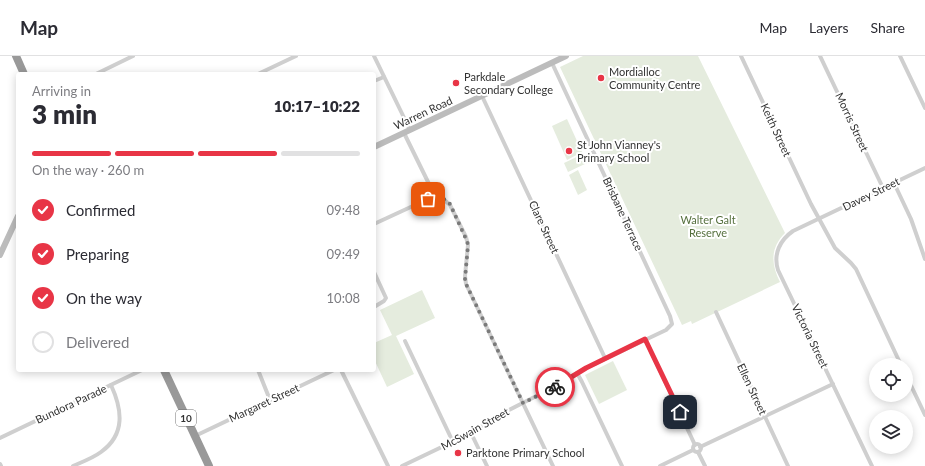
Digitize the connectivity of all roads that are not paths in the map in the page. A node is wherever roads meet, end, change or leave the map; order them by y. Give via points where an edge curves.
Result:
1 (16, 56) edge
2 (133, 56) edge
3 (296, 56) edge
4 (374, 56) edge
5 (566, 56) edge
6 (741, 56) edge
7 (820, 56) edge
8 (900, 56) edge
9 (552, 63) junction
10 (23, 72) edge
11 (100, 72) edge
12 (262, 72) edge
13 (384, 77) junction
14 (376, 80) edge
15 (482, 96) junction
16 (925, 108) edge
17 (408, 131) junction
18 (376, 146) edge
19 (925, 168) edge
20 (894, 183) junction
21 (883, 188) junction
22 (435, 192) junction
23 (819, 219) junction
24 (16, 220) edge
25 (376, 223) edge
26 (0, 255) edge
27 (925, 258) edge
28 (376, 276) edge
29 (376, 306) edge
30 (716, 312) dead end
31 (672, 322) joint
32 (645, 339) junction
33 (405, 341) dead end
34 (605, 358) junction
35 (898, 358) edge
36 (138, 372) edge
37 (165, 372) edge
38 (259, 372) edge
39 (330, 372) edge
40 (342, 372) edge
41 (577, 373) junction
42 (833, 384) junction
43 (111, 385) junction
44 (913, 388) edge
45 (270, 400) junction
46 (523, 403) junction
47 (924, 409) edge
48 (925, 415) edge
49 (765, 416) junction
50 (471, 433) junction
51 (195, 436) junction
52 (0, 438) edge
53 (453, 442) junction
54 (695, 445) junction
55 (700, 447) junction
56 (693, 450) junction
57 (698, 452) junction
58 (73, 466) edge
59 (209, 466) edge
60 (388, 466) edge
61 (402, 466) edge
62 (487, 466) edge
63 (553, 466) edge
64 (622, 466) edge
65 (660, 466) edge
66 (705, 466) edge
67 (788, 466) edge
68 (872, 466) edge

1 - 10 highway
2 - 11 street
3 - 12 street
4 - 13 street
5 - 9 street, Warren Road
6 - 23 street, Keith Street
7 - 21 street, Morris Street
8 - 16 street
9 - 15 street, Warren Road
9 - 31 street, Brisbane Terrace
13 - 14 street
13 - 17 street
15 - 17 street, Warren Road
15 - 34 street, Clare Street
17 - 18 street, Warren Road
17 - 22 street via 429,185
19 - 20 street, Davey Street
20 - 21 street, Davey Street
20 - 27 street
21 - 23 street, Davey Street
22 - 25 street via 428,199
22 - 46 street via 450,204 466,237 466,284
23 - 35 street, Keith Street via 837,251 856,269
23 - 42 street, Victoria Street via 793,231 784,239 778,250 776,264
24 - 26 street
28 - 29 street via 385,294 385,300
30 - 49 street, Ellen Street
31 - 32 street, McSwain Street via 668,328
32 - 34 street, McSwain Street
32 - 54 street
33 - 53 street
34 - 41 street, McSwain Street
36 - 43 street, Bundora Parade
37 - 51 highway, 10
38 - 45 street
39 - 45 street, Margaret Street
40 - 60 street
41 - 46 street, McSwain Street
41 - 64 street
42 - 49 street
42 - 68 street, Victoria Street
43 - 52 street, Bundora Parade
43 - 58 street via 120,408 119,425 115,436 100,453
44 - 47 street
45 - 51 street, Margaret Street
46 - 50 street, McSwain Street
46 - 63 street
47 - 48 street
49 - 55 street
49 - 67 street, Ellen Street
50 - 53 street, McSwain Street
50 - 62 street
51 - 59 highway, 10
53 - 61 street, McSwain Street
54 - 55 street
54 - 56 street
55 - 57 street
56 - 57 street
56 - 65 street
57 - 66 street

